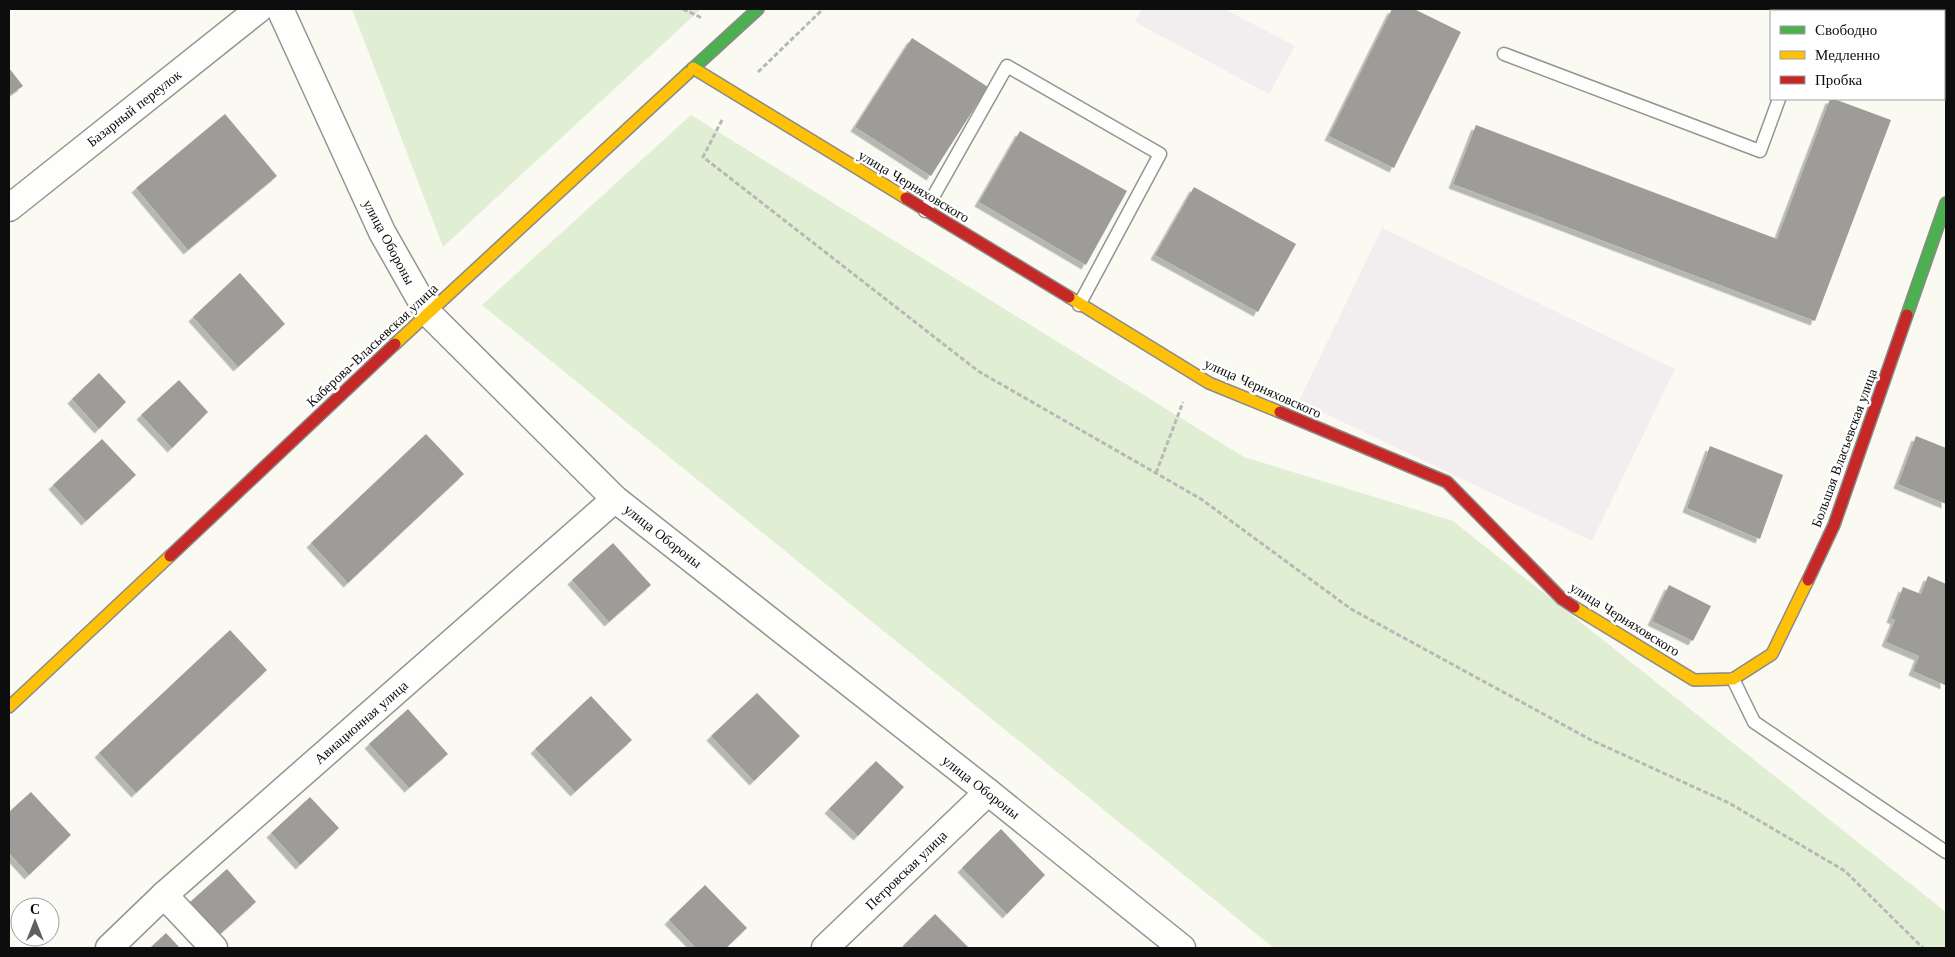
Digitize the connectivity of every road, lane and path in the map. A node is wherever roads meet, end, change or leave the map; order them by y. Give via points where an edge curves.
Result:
1 (259, 9) edge
2 (280, 9) edge
3 (758, 9) edge
4 (823, 9) edge
5 (1504, 54) dead end
6 (693, 68) junction
7 (735, 94) junction
8 (1779, 100) edge
9 (1946, 203) edge
10 (9, 208) edge
11 (925, 211) junction
12 (1079, 304) junction
13 (428, 313) junction
14 (1194, 374) junction
15 (1156, 473) junction
16 (615, 499) junction
17 (1733, 679) junction
18 (9, 707) edge
19 (988, 792) junction
20 (1946, 852) edge
21 (164, 896) junction
22 (109, 948) edge
23 (214, 948) edge
24 (824, 948) edge
25 (1182, 948) edge
26 (1924, 948) edge

1 - 10 street, Базарный переулок
2 - 13 street, улица Обороны via 382,232
3 - 6 street, Каберова-Власьевская улица
4 - 7 path
5 - 8 lane via 1760,151
6 - 7 street, улица Черняховского
6 - 13 street, Каберова-Власьевская улица
7 - 11 street, улица Черняховского
7 - 15 path via 704,156 978,371
9 - 17 street, Большая Власьевская улица via 1834,525 1772,654
11 - 12 street, улица Черняховского
11 - 12 lane via 1006,66 1160,154
12 - 14 street, улица Черняховского
13 - 16 street, улица Обороны
13 - 18 street, Каберова-Власьевская улица
14 - 15 path
14 - 17 street, улица Черняховского via 1447,482 1562,599 1694,680
15 - 26 path via 1202,500 1351,609 1591,740 1729,803 1845,871
16 - 19 street, улица Обороны
16 - 21 street, Авиационная улица
17 - 20 lane via 1754,722
19 - 24 street, Петровская улица
19 - 25 street, улица Обороны
21 - 22 street, Авиационная улица
21 - 23 street

